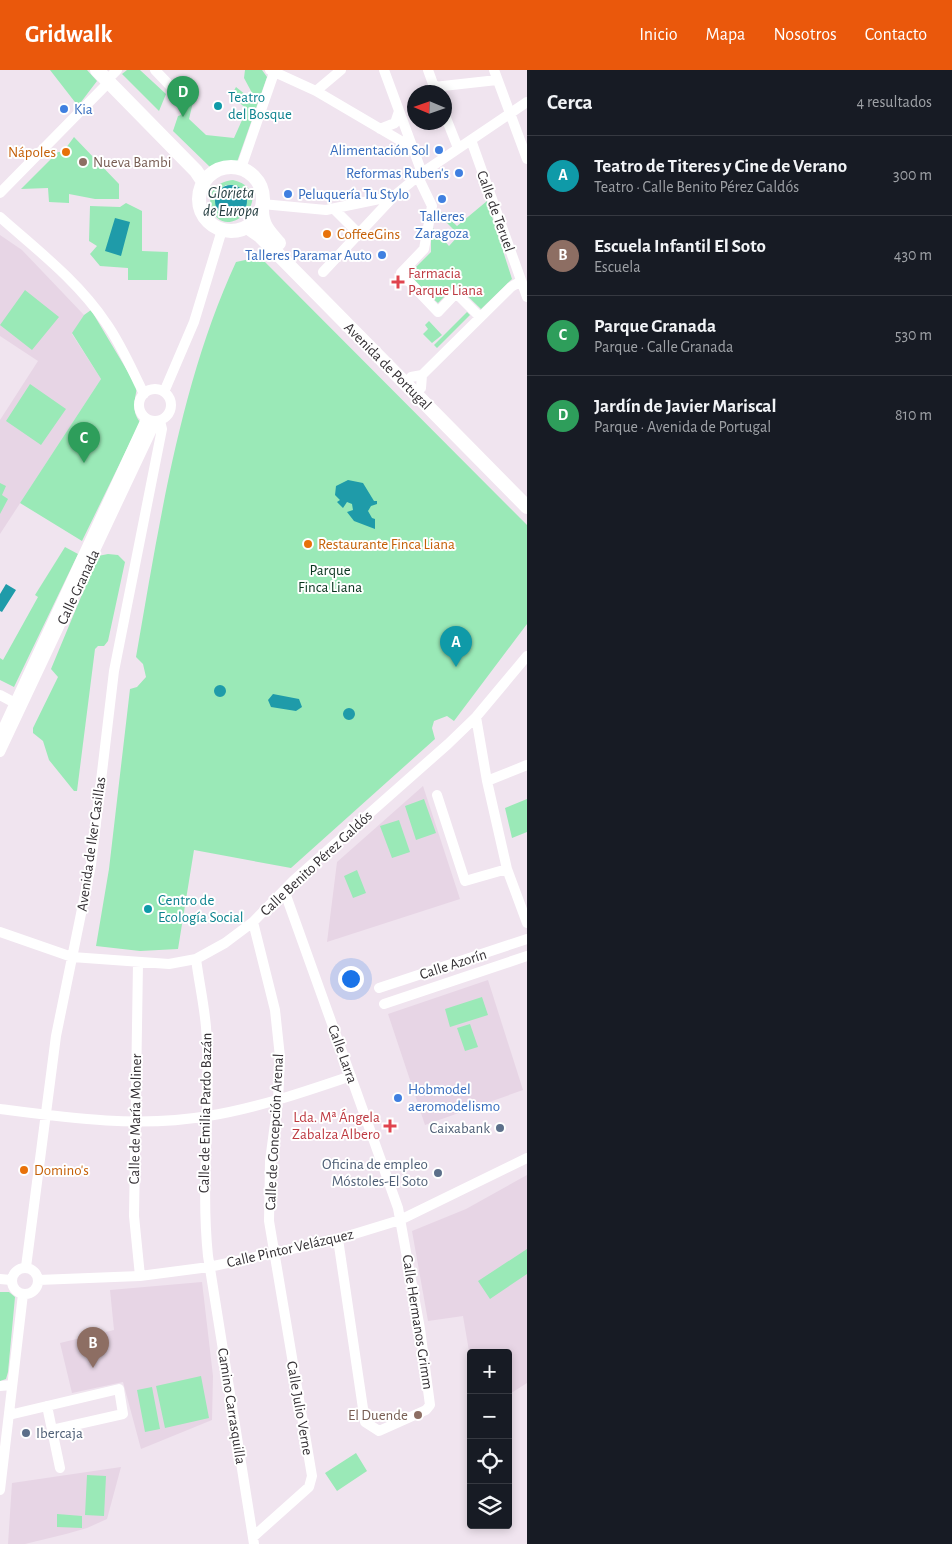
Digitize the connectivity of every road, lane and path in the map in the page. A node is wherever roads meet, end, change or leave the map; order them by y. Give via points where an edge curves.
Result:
1 (97, 70) edge
2 (155, 70) edge
3 (341, 70) edge
4 (384, 70) edge
5 (428, 70) edge
6 (273, 71) edge
7 (111, 74) edge
8 (496, 75) edge
9 (433, 85) edge
10 (452, 86) edge
11 (316, 91) junction
12 (176, 92) dead end
13 (527, 102) edge
14 (399, 110) junction
15 (509, 113) junction
16 (380, 129) junction
17 (451, 130) edge
18 (471, 140) junction
19 (413, 148) junction
20 (458, 148) junction
21 (527, 160) edge
22 (241, 168) junction
23 (420, 175) junction
24 (208, 178) junction
25 (0, 193) edge
26 (394, 196) junction
27 (262, 207) junction
28 (334, 209) junction
29 (0, 217) edge
30 (247, 227) junction
31 (222, 230) junction
32 (359, 234) junction
33 (323, 272) dead end
34 (521, 281) junction
35 (527, 296) edge
36 (480, 317) junction
37 (418, 380) junction
38 (164, 392) junction
39 (144, 394) junction
40 (154, 420) junction
41 (527, 494) edge
42 (527, 507) edge
43 (527, 656) edge
44 (0, 695) edge
45 (15, 703) junction
46 (476, 717) junction
47 (0, 735) edge
48 (0, 752) edge
49 (527, 765) edge
50 (487, 781) junction
51 (437, 795) dead end
52 (507, 869) junction
53 (284, 890) junction
54 (526, 918) edge
55 (253, 922) junction
56 (0, 932) edge
57 (527, 939) edge
58 (527, 956) edge
59 (72, 958) junction
60 (196, 959) junction
61 (138, 963) junction
62 (379, 988) dead end
63 (384, 1004) dead end
64 (351, 1076) junction
65 (278, 1100) junction
66 (0, 1109) edge
67 (46, 1115) junction
68 (207, 1117) junction
69 (135, 1122) junction
70 (527, 1158) edge
71 (400, 1220) junction
72 (338, 1239) junction
73 (274, 1254) junction
74 (209, 1267) junction
75 (26, 1268) junction
76 (140, 1276) junction
77 (0, 1279) edge
78 (12, 1280) junction
79 (38, 1280) junction
80 (23, 1294) junction
81 (12, 1385) junction
82 (0, 1386) edge
83 (47, 1406) junction
84 (9, 1415) junction
85 (52, 1430) junction
86 (60, 1468) dead end
87 (0, 1490) edge
88 (254, 1540) edge

1 - 7 main road
2 - 12 street
3 - 11 street
4 - 14 street
5 - 9 street
6 - 11 street
6 - 22 street
7 - 24 main road via 201,165
7 - 25 street
8 - 10 street
8 - 15 street
11 - 16 street
13 - 15 street
14 - 16 street via 395,123
14 - 19 street
15 - 18 street
15 - 21 street
16 - 19 street
17 - 20 street
18 - 20 street
18 - 34 street, Calle de Teruel
19 - 23 street
20 - 23 street
22 - 24 main road via 221,169
22 - 27 main road via 260,184
23 - 26 street
23 - 36 street via 432,206 424,250 401,273 438,312 456,293
24 - 31 main road via 200,192 199,204 210,224
26 - 28 street
26 - 32 street
27 - 28 street
27 - 30 main road
27 - 37 main road, Avenida de Portugal via 266,229
28 - 32 street
29 - 39 street via 84,295 106,323
30 - 31 main road via 236,231
30 - 42 main road, Avenida de Portugal via 260,236
31 - 38 street via 194,322
32 - 33 street
34 - 35 street, Calle de Teruel
34 - 36 street
36 - 37 street
37 - 41 main road, Avenida de Portugal
38 - 39 street via 154,389
38 - 40 street via 171,408 165,418
39 - 40 street via 140,398 139,410
40 - 45 street, Calle Granada
40 - 48 street, Calle Granada
40 - 59 street, Avenida de Iker Casillas via 162,429 114,671 91,865
43 - 46 street, Calle Benito Pérez Galdós
44 - 45 street
45 - 47 street, Calle Granada
46 - 50 street
46 - 53 street, Calle Benito Pérez Galdós
49 - 50 street
50 - 52 street
51 - 52 street via 466,881
52 - 54 street
53 - 55 street, Calle Benito Pérez Galdós
53 - 64 street, Calle Larra
55 - 60 street, Calle Benito Pérez Galdós
55 - 65 street, Calle de Concepción Arenal via 275,1010 280,1057
56 - 59 street, Calle Benito Pérez Galdós
57 - 62 street, Calle Azorín
58 - 63 street, Calle Azorín
59 - 61 street, Calle Benito Pérez Galdós
59 - 67 street, Avenida de Iker Casillas via 56,1036
60 - 61 street, Calle Benito Pérez Galdós via 169,964
60 - 68 street, Calle de Emilia Pardo Bazán via 206,1027
61 - 69 street, Calle de María Moliner
64 - 65 street
64 - 71 street, Calle Larra
65 - 68 street
65 - 73 street, Calle de Concepción Arenal via 270,1161 269,1221
66 - 67 street
67 - 69 street
67 - 75 street, Avenida de Iker Casillas
68 - 69 street
68 - 74 street, Calle de Emilia Pardo Bazán via 203,1212
69 - 76 street, Calle de María Moliner via 134,1216
70 - 71 street, Calle Pintor Velázquez
71 - 72 street, Calle Pintor Velázquez
71 - 72 street, Calle Hermanos Grimm via 430,1405 426,1410 378,1432 365,1422
72 - 73 street, Calle Pintor Velázquez
73 - 74 street, Calle Pintor Velázquez
73 - 88 street, Calle Julio Verne via 312,1476 309,1488
74 - 76 street, Calle Pintor Velázquez
74 - 88 street, Camino Carrasquilla
75 - 78 street via 16,1270
75 - 79 street via 36,1273
76 - 79 street, Calle Pintor Velázquez
77 - 78 street
78 - 80 street via 15,1290
79 - 80 street via 35,1290
80 - 81 street
81 - 82 street
81 - 84 street
83 - 84 street
83 - 85 street
83 - 85 street via 119,1390 124,1414
84 - 87 street
85 - 86 street

